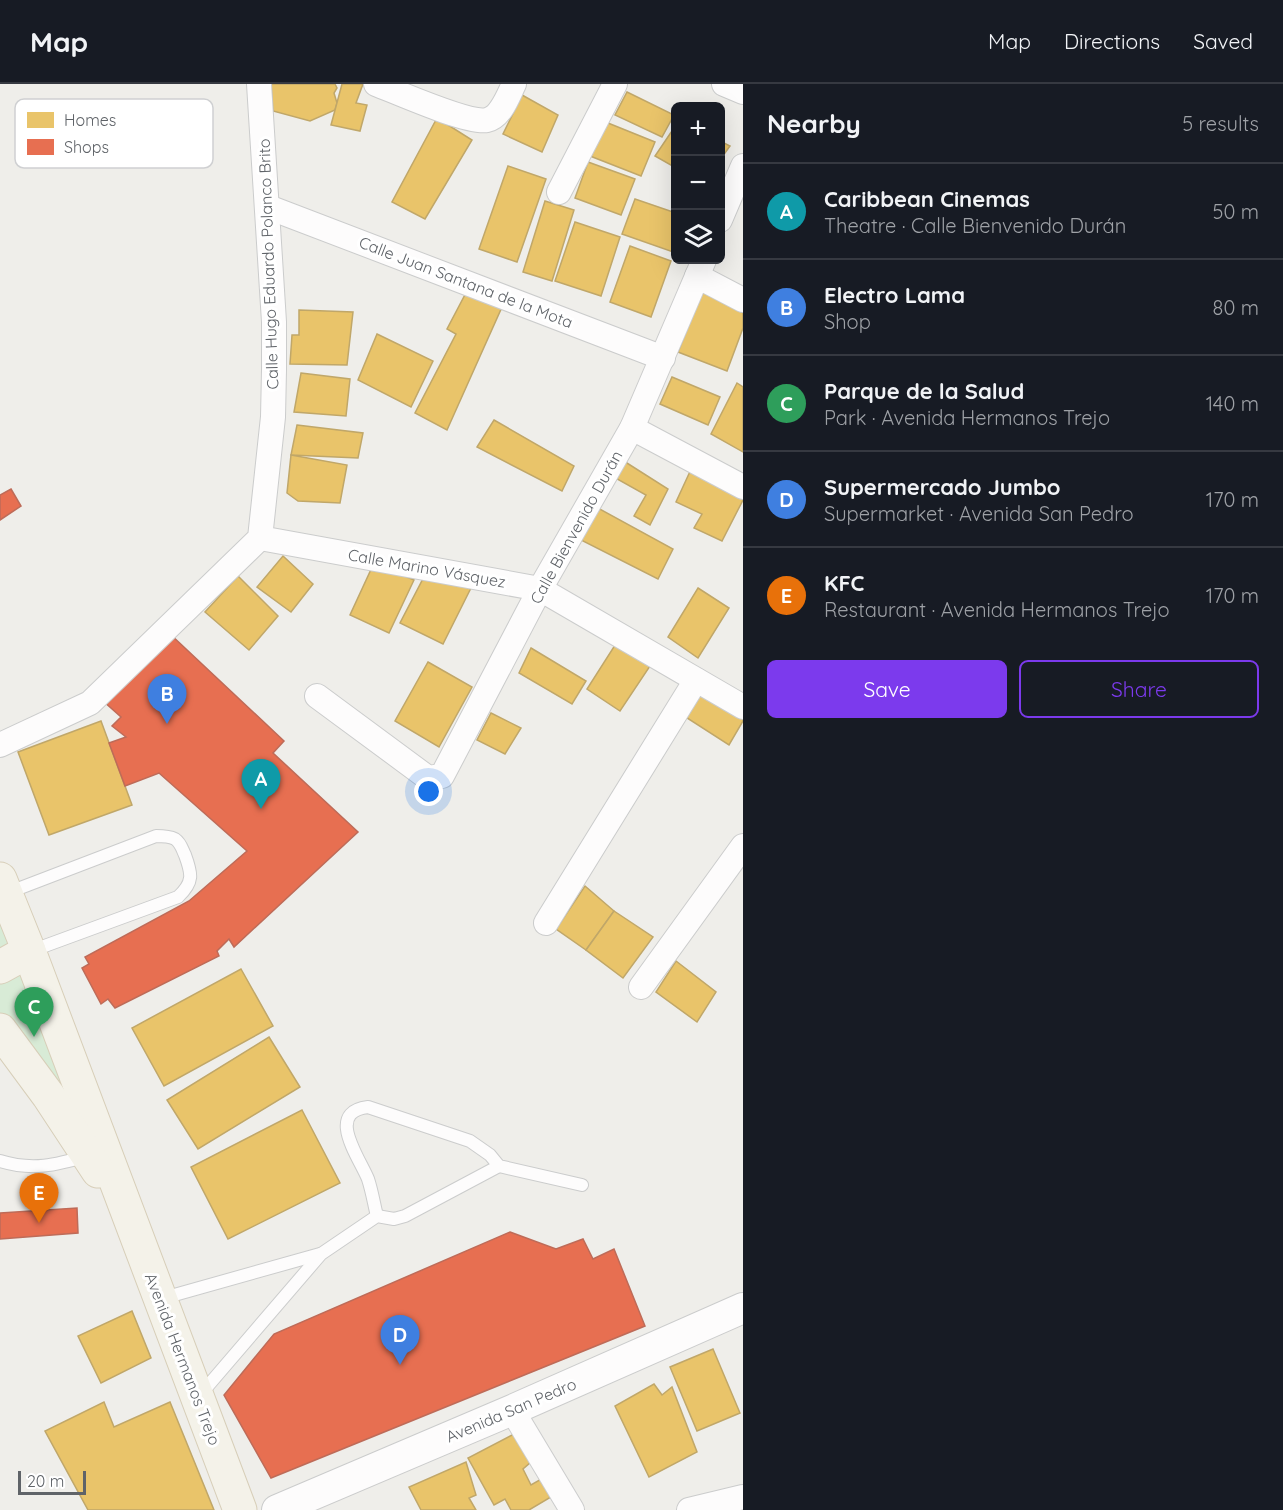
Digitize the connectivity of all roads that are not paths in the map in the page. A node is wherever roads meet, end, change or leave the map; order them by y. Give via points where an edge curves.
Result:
1 (260, 84) edge
2 (376, 84) edge
3 (514, 84) edge
4 (615, 84) edge
5 (724, 84) edge
6 (743, 92) edge
7 (743, 166) edge
8 (559, 192) dead end
9 (268, 207) junction
10 (724, 210) edge
11 (700, 268) edge
12 (743, 300) edge
13 (663, 358) junction
14 (632, 428) junction
15 (743, 487) edge
16 (260, 538) junction
17 (540, 589) junction
18 (696, 680) junction
19 (317, 696) dead end
20 (743, 707) edge
21 (0, 746) edge
22 (743, 846) edge
23 (3, 886) edge
24 (546, 923) dead end
25 (29, 951) junction
26 (0, 967) edge
27 (640, 987) dead end
28 (0, 1029) edge
29 (87, 1156) junction
30 (0, 1161) edge
31 (498, 1166) junction
32 (582, 1185) dead end
33 (125, 1208) junction
34 (377, 1216) junction
35 (321, 1254) junction
36 (160, 1299) junction
37 (743, 1308) edge
38 (197, 1398) junction
39 (512, 1410) junction
40 (743, 1497) edge
41 (240, 1510) edge
42 (277, 1510) edge
43 (572, 1510) edge
44 (689, 1510) edge

1 - 9 street, Calle Hugo Eduardo Polanco Brito
2 - 3 street via 459,115 487,120 501,110
4 - 8 street
5 - 6 street
7 - 10 street
9 - 13 street, Calle Juan Santana de la Mota
9 - 16 street, Calle Hugo Eduardo Polanco Brito via 274,405
11 - 12 street
11 - 13 street, Calle Bienvenido Durán
13 - 14 street, Calle Bienvenido Durán
14 - 15 street
14 - 17 street, Calle Bienvenido Durán
16 - 17 street, Calle Marino Vásquez
16 - 21 street via 90,703
17 - 18 street, Calle Marino Vásquez
17 - 19 street, Calle Bienvenido Durán via 442,776 428,778
18 - 20 street, Calle Marino Vásquez
18 - 24 street
22 - 27 street
23 - 25 main road, Avenida Hermanos Trejo
23 - 25 lane via 156,836 180,844 191,879 187,890 178,897
25 - 26 main road
25 - 33 main road, Avenida Hermanos Trejo
28 - 29 main road, Avenida Hermanos Trejo
29 - 30 lane via 50,1167
29 - 33 main road, Avenida Hermanos Trejo
31 - 32 lane
31 - 34 lane via 405,1216
31 - 34 lane via 470,1141 368,1107 356,1108 347,1122 346,1134 368,1180
33 - 36 main road, Avenida Hermanos Trejo
34 - 35 lane
35 - 36 lane
35 - 38 lane
36 - 38 main road, Avenida Hermanos Trejo
37 - 39 street, Avenida San Pedro
38 - 41 main road, Avenida Hermanos Trejo
39 - 42 street, Avenida San Pedro
39 - 43 street
40 - 44 street

